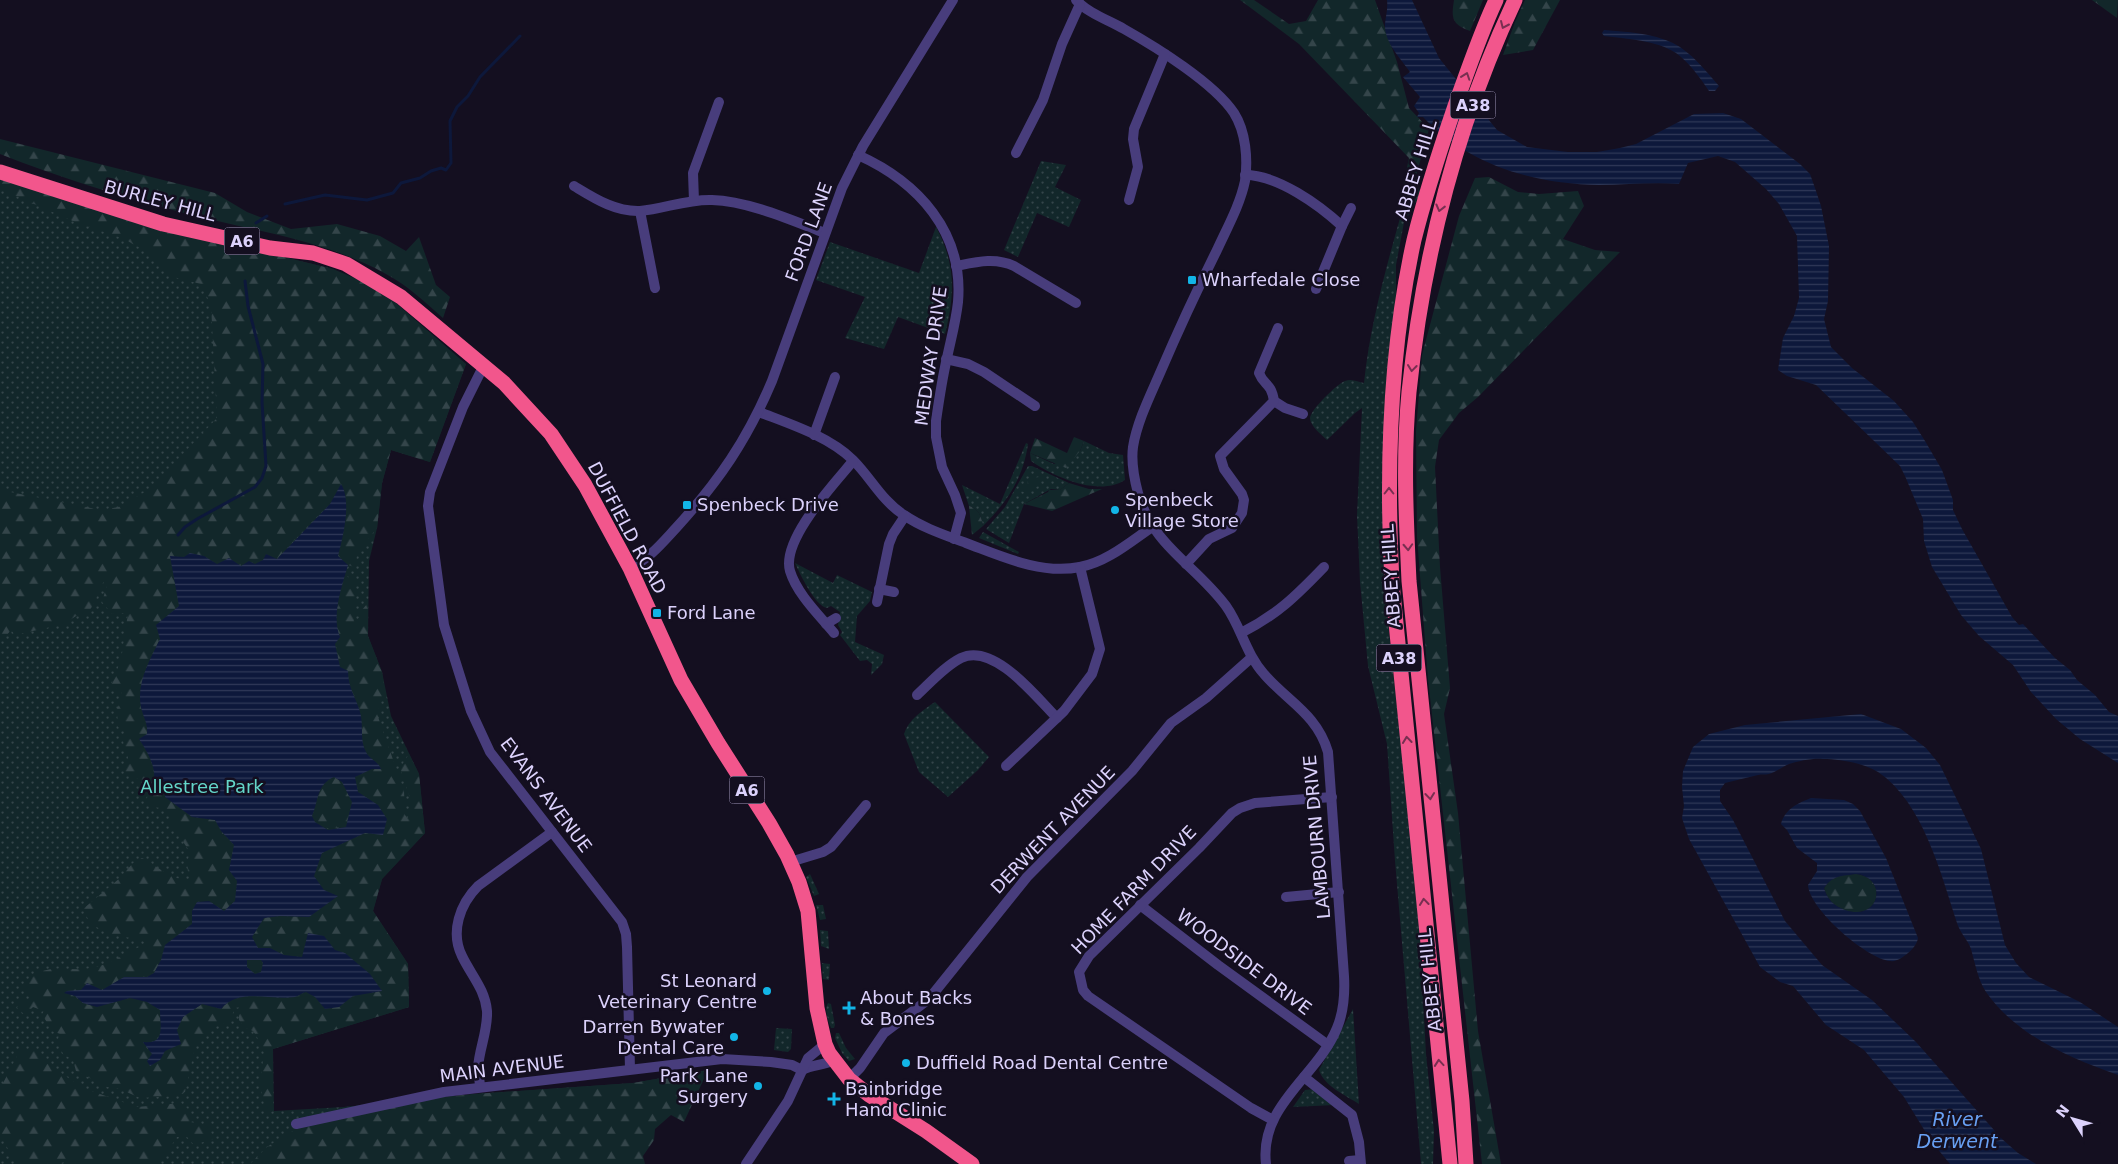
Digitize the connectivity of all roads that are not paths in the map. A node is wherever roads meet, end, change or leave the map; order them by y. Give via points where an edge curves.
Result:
1 (953, 0) edge
2 (1496, 0) edge
3 (1516, 0) edge
4 (1078, 2) edge
5 (1165, 54) junction
6 (719, 102) dead end
7 (1016, 153) dead end
8 (858, 155) junction
9 (0, 172) edge
10 (1246, 175) junction
11 (574, 186) dead end
12 (694, 200) junction
13 (1128, 200) dead end
14 (1351, 208) dead end
15 (640, 211) junction
16 (1342, 226) junction
17 (825, 233) junction
18 (956, 266) junction
19 (655, 288) dead end
20 (1316, 289) dead end
21 (1076, 303) dead end
22 (1278, 328) dead end
23 (463, 349) joint
24 (946, 359) junction
25 (484, 365) junction
26 (835, 377) dead end
27 (1274, 401) junction
28 (1035, 406) dead end
29 (759, 412) junction
30 (1303, 414) dead end
31 (814, 435) junction
32 (853, 461) junction
33 (905, 516) junction
34 (1152, 527) junction
35 (954, 539) junction
36 (1186, 564) junction
37 (1080, 567) junction
38 (1324, 567) dead end
39 (630, 568) junction
40 (879, 589) junction
41 (894, 592) dead end
42 (877, 602) dead end
43 (836, 618) dead end
44 (826, 624) junction
45 (834, 633) dead end
46 (1241, 633) junction
47 (1252, 658) junction
48 (917, 695) dead end
49 (1057, 718) junction
50 (1006, 766) dead end
51 (1332, 797) junction
52 (866, 805) dead end
53 (552, 832) junction
54 (790, 862) junction
55 (1339, 892) junction
56 (1286, 897) dead end
57 (1140, 905) junction
58 (825, 1044) junction
59 (1328, 1045) junction
60 (834, 1060) junction
61 (630, 1069) junction
62 (802, 1070) junction
63 (1304, 1076) junction
64 (849, 1079) junction
65 (480, 1087) junction
66 (1442, 1089) junction
67 (1462, 1101) junction
68 (1273, 1120) junction
69 (296, 1124) dead end
70 (1356, 1161) edge
71 (746, 1164) edge
72 (972, 1164) edge
73 (1266, 1164) edge
74 (1439, 1164) edge
75 (1450, 1164) edge
76 (1466, 1164) edge
77 (1472, 1164) edge

1 - 8 street, FORD LANE
66 -> 2 highway, ABBEY HILL / A38 via 1398,653 1389,521 1389,453 1401,313 1414,240 1438,156
3 -> 67 highway, ABBEY HILL / A38 via 1493,50 1453,161 1432,241 1418,318 1406,451 1406,518 1415,651
4 - 5 street, LAMBOURN DRIVE
4 - 7 street via 1043,100
5 - 10 street, LAMBOURN DRIVE via 1225,101 1235,115 1242,131
5 - 13 street via 1134,129 1138,167
6 - 12 street via 693,173
8 - 17 street, FORD LANE
8 - 18 street, MEDWAY DRIVE via 898,177 925,201 940,222
9 - 23 highway, BURLEY HILL / A6 via 163,224 270,248 314,253 346,264 401,297
10 - 16 street via 1278,183
10 - 34 street, LAMBOURN DRIVE via 1237,208 1151,393 1134,446 1137,490
11 - 15 street via 601,202 620,209
12 - 15 street
12 - 17 street via 730,202
14 - 16 street
15 - 19 street
16 - 20 street
17 - 29 street, FORD LANE
18 - 21 street via 985,260 1003,262
18 - 24 street, MEDWAY DRIVE via 958,300
22 - 27 street via 1259,373 1272,388
23 - 25 highway, DUFFIELD ROAD / A6
24 - 28 street via 984,372
24 - 35 street, MEDWAY DRIVE via 936,437 942,467 961,513
25 - 39 highway, DUFFIELD ROAD / A6 via 537,418 568,457
25 - 53 street, EVANS AVENUE via 462,407 430,492 428,506 439,598 444,625 471,711 490,752
26 - 31 street
27 - 30 street
27 - 36 street via 1220,456 1224,469 1242,494 1244,507 1238,521 1232,528 1209,539
29 - 31 street
29 - 39 street, FORD LANE via 727,467 697,504 651,555
31 - 32 street
32 - 33 street via 882,496
32 - 44 street via 804,525 789,558 795,584
33 - 35 street
33 - 40 street via 889,544
34 - 36 street, LAMBOURN DRIVE
34 - 37 street via 1106,558
35 - 37 street via 1010,560 1050,569
36 - 46 street, LAMBOURN DRIVE via 1224,604
37 - 49 street via 1100,649 1092,674
38 - 46 street via 1277,613
39 - 54 highway, DUFFIELD ROAD / A6 via 690,696 769,822
40 - 41 street
40 - 42 street
43 - 44 street
44 - 45 street
46 - 47 street, LAMBOURN DRIVE
47 - 51 street, LAMBOURN DRIVE via 1268,678 1301,707 1319,731 1328,752
47 - 64 street, DERWENT AVENUE via 1171,723 1132,771 1027,877 929,999 884,1033
48 - 49 street via 962,658 989,657 1005,667
49 - 50 street
51 - 55 street, LAMBOURN DRIVE
51 - 57 street, HOME FARM DRIVE via 1255,802 1240,808 1224,819
52 - 54 street via 831,847
53 - 61 street, EVANS AVENUE via 624,928 628,961
53 - 65 street via 478,886 468,897 459,918 460,954 478,984 486,1006 478,1067
54 - 58 highway, DUFFIELD ROAD / A6 via 808,911 817,1008
55 - 56 street
55 - 59 street, LAMBOURN DRIVE via 1345,990 1341,1017
57 - 59 street, WOODSIDE DRIVE
57 - 68 street, HOME FARM DRIVE via 1083,964 1080,972 1083,990 1251,1108
58 - 60 highway, DUFFIELD ROAD / A6
58 - 62 street via 811,1054
59 - 63 street, LAMBOURN DRIVE
60 - 62 street
60 - 64 highway, DUFFIELD ROAD / A6
61 - 62 street, MAIN AVENUE via 725,1059 792,1065
61 - 65 street, MAIN AVENUE
62 - 71 street via 788,1101
63 - 68 street, LAMBOURN DRIVE
63 - 70 street via 1352,1115 1359,1142
64 - 72 highway, DUFFIELD ROAD / A6
65 - 69 street, MAIN AVENUE
66 - 74 highway
66 - 75 highway, ABBEY HILL / A38
67 - 76 highway, ABBEY HILL / A38
67 - 77 highway
68 - 73 street, LAMBOURN DRIVE via 1266,1137

